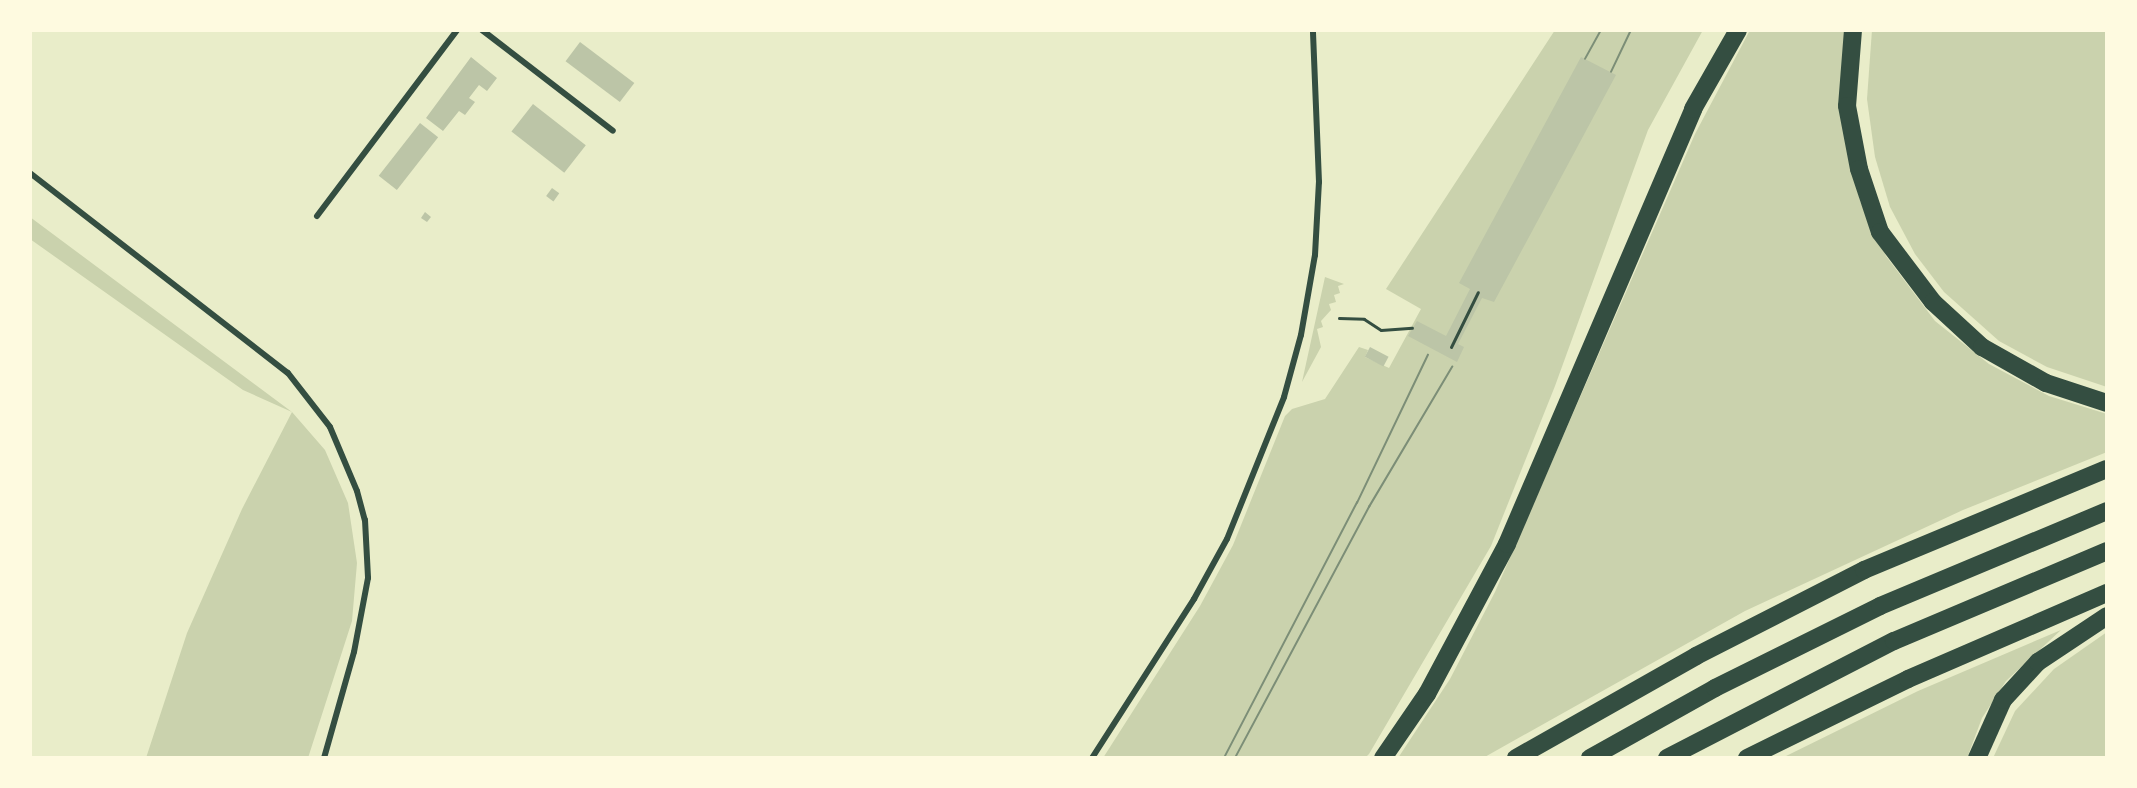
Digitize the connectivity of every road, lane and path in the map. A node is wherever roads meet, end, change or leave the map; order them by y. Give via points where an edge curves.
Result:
1 (457, 30) edge
2 (483, 30) edge
3 (1313, 30) edge
4 (1738, 30) edge
5 (1853, 30) edge
6 (613, 131) dead end
7 (30, 173) edge
8 (317, 216) dead end
9 (1478, 292) dead end
10 (1339, 318) dead end
11 (1412, 328) dead end
12 (1451, 347) dead end
13 (2107, 403) edge
14 (2107, 469) edge
15 (2107, 511) edge
16 (2107, 551) edge
17 (2107, 593) edge
18 (2107, 616) edge
19 (324, 758) edge
20 (1092, 758) edge
21 (1383, 758) edge
22 (1516, 758) edge
23 (1590, 758) edge
24 (1667, 758) edge
25 (1747, 758) edge
26 (1977, 758) edge

1 - 8 street
2 - 6 street
3 - 20 street via 1316,255 1284,397 1227,539 1194,599
4 - 21 highway via 1688,119 1507,544 1427,694
5 - 13 highway via 1847,106 1858,169 1880,232 1933,302 1982,347 2046,383
7 - 19 street via 288,373 330,427 360,501 368,578 354,652
9 - 12 path
10 - 11 path via 1364,319 1381,330
14 - 22 highway via 1864,570 1696,656
15 - 23 highway via 1880,606 1714,688
16 - 24 highway via 1894,641
17 - 25 highway via 1908,679
18 - 26 highway via 2038,662 2003,700

